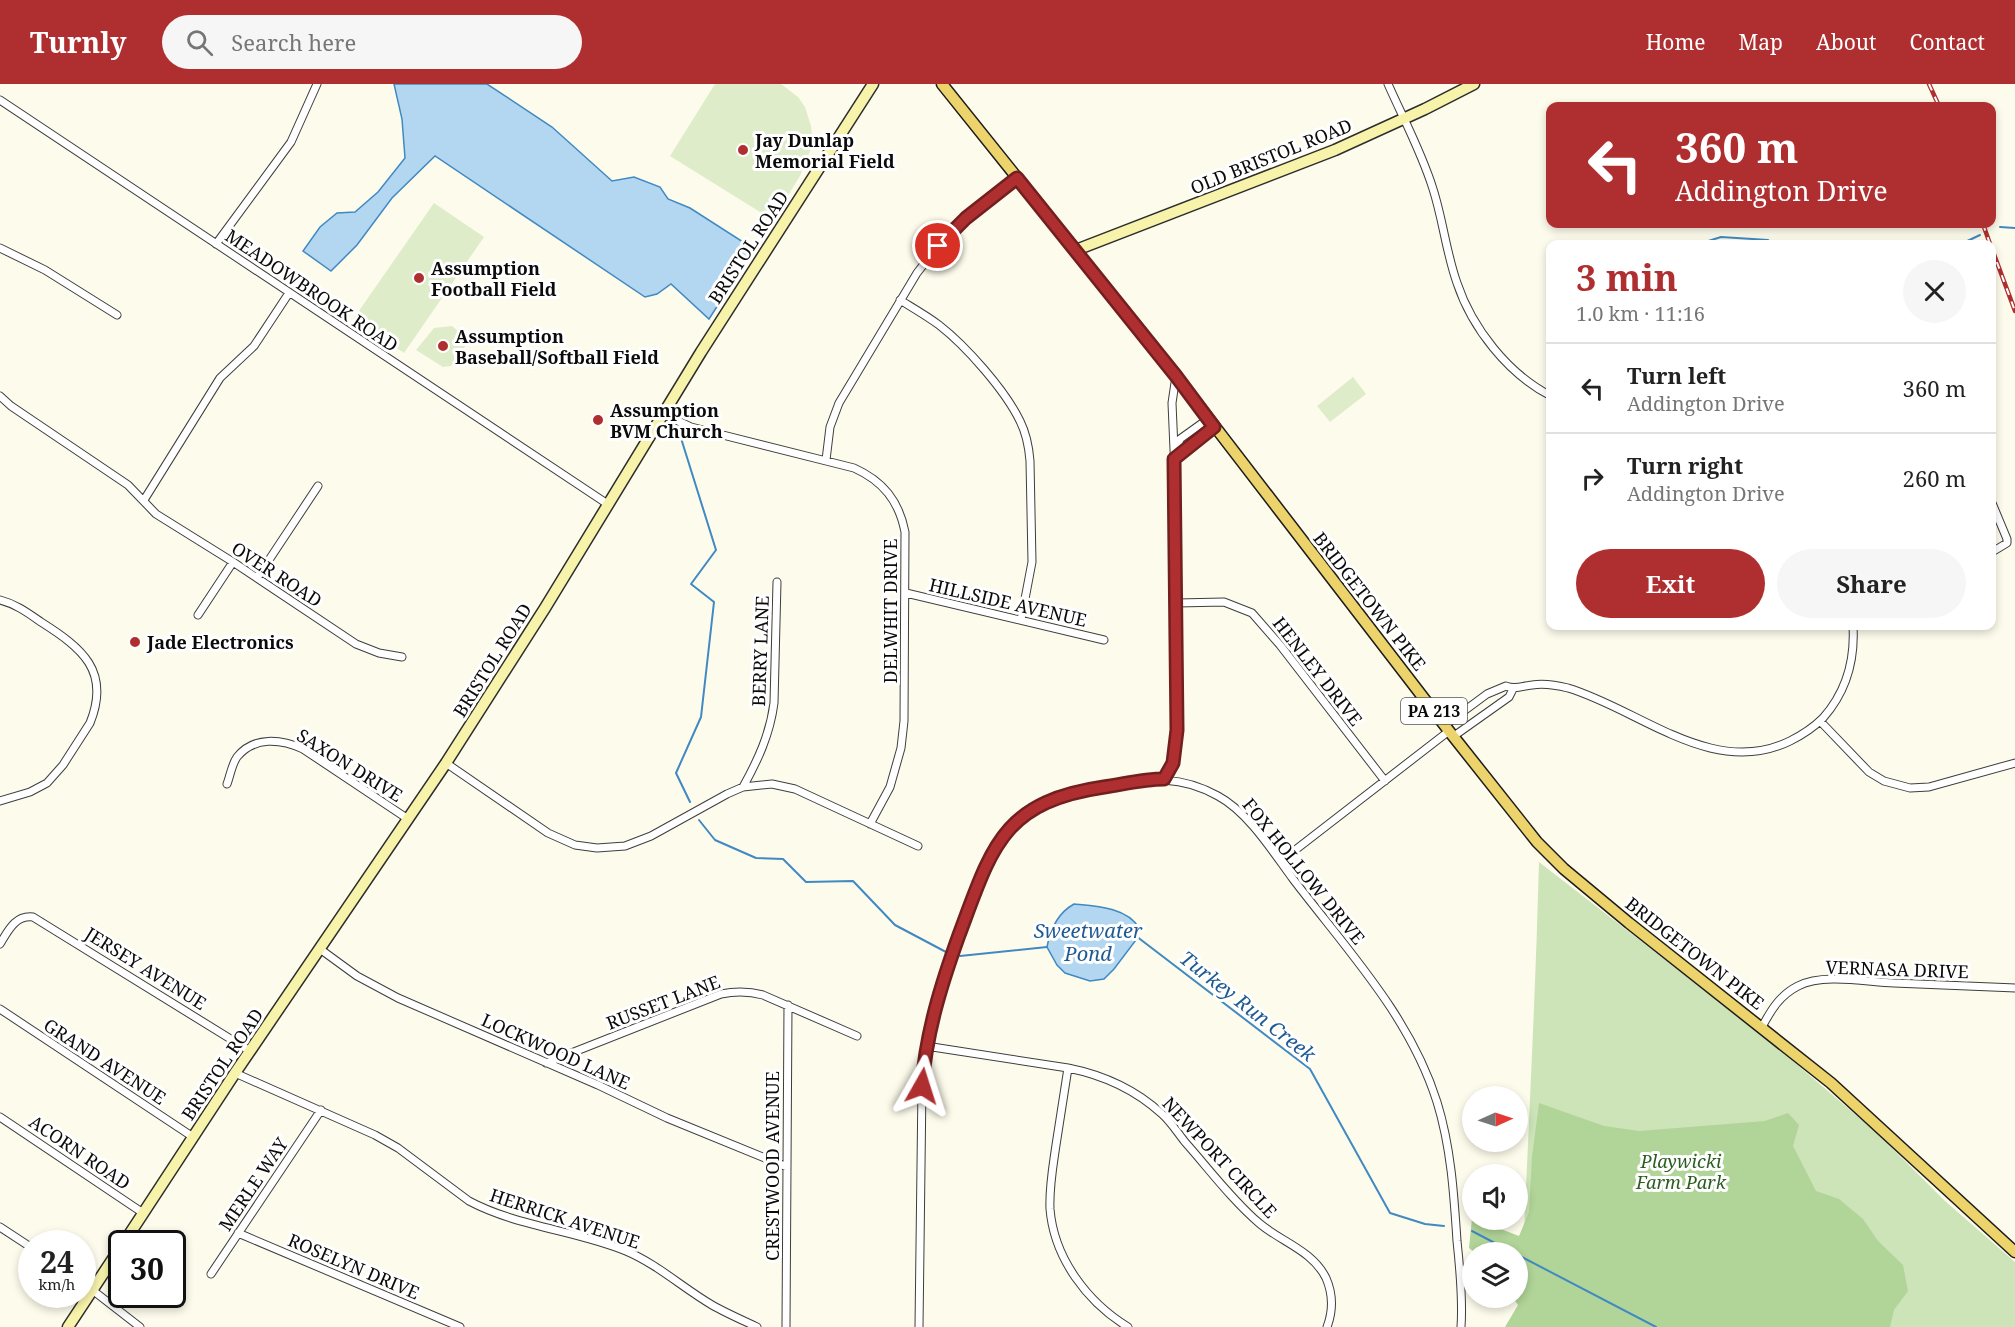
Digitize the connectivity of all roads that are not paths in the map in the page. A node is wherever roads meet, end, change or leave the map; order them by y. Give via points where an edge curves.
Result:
1 (317, 84) edge
2 (873, 84) edge
3 (942, 84) edge
4 (1388, 84) edge
5 (1474, 84) edge
6 (0, 99) edge
7 (1404, 119) junction
8 (1017, 178) junction
9 (216, 244) junction
10 (0, 248) edge
11 (1076, 250) junction
12 (289, 293) junction
13 (900, 300) junction
14 (117, 315) dead end
15 (1176, 376) junction
16 (1546, 393) edge
17 (0, 396) edge
18 (663, 414) junction
19 (1211, 423) junction
20 (1174, 459) junction
21 (826, 460) junction
22 (318, 486) dead end
23 (144, 500) junction
24 (609, 505) junction
25 (1996, 513) edge
26 (1996, 550) edge
27 (233, 562) junction
28 (257, 578) junction
29 (777, 582) dead end
30 (906, 593) junction
31 (0, 600) edge
32 (1177, 603) junction
33 (198, 615) dead end
34 (1021, 620) junction
35 (1853, 630) edge
36 (1104, 640) dead end
37 (402, 657) dead end
38 (1513, 689) junction
39 (1820, 721) junction
40 (1449, 731) junction
41 (446, 763) junction
42 (2015, 764) edge
43 (1164, 779) junction
44 (1385, 781) junction
45 (227, 784) dead end
46 (743, 787) junction
47 (0, 801) edge
48 (408, 819) junction
49 (870, 824) junction
50 (918, 846) dead end
51 (1281, 861) junction
52 (0, 944) edge
53 (320, 950) junction
54 (2015, 988) edge
55 (788, 1005) junction
56 (0, 1009) edge
57 (1762, 1027) junction
58 (857, 1036) dead end
59 (926, 1046) junction
60 (250, 1051) junction
61 (546, 1064) junction
62 (1068, 1068) junction
63 (236, 1073) junction
64 (321, 1110) junction
65 (0, 1117) edge
66 (193, 1137) junction
67 (787, 1167) junction
68 (143, 1213) junction
69 (0, 1227) edge
70 (131, 1230) edge
71 (238, 1233) junction
72 (18, 1239) edge
73 (2015, 1252) edge
74 (108, 1266) edge
75 (211, 1274) dead end
76 (96, 1284) edge
77 (96, 1291) edge
78 (80, 1308) edge
79 (68, 1327) edge
80 (140, 1327) edge
81 (460, 1327) edge
82 (757, 1327) edge
83 (786, 1327) edge
84 (919, 1327) edge
85 (1128, 1327) edge
86 (1327, 1327) edge
87 (1461, 1327) edge

1 - 9 street via 291,142
2 - 18 main road, BRISTOL ROAD
3 - 8 main road, BRIDGETOWN PIKE / PA 213
4 - 7 street
5 - 7 main road, OLD BRISTOL ROAD
6 - 9 street, MEADOWBROOK ROAD
7 - 11 main road, OLD BRISTOL ROAD via 1271,176
7 - 16 street via 1432,187 1456,280 1468,310 1509,366
8 - 11 main road, BRIDGETOWN PIKE / PA 213
8 - 13 street via 938,246
9 - 12 street, MEADOWBROOK ROAD
10 - 14 street via 45,270
11 - 15 main road, BRIDGETOWN PIKE / PA 213
12 - 23 street via 254,346 220,378
12 - 24 street, MEADOWBROOK ROAD
13 - 21 street via 835,411
13 - 34 street via 958,340 1021,423 1030,461 1032,562
15 - 19 main road, BRIDGETOWN PIKE / PA 213
15 - 20 street via 1172,403
17 - 23 street, OVER ROAD via 129,485
18 - 21 street, DELWHIT DRIVE via 692,427
18 - 24 main road, BRISTOL ROAD
19 - 20 street
19 - 20 street via 1180,439
19 - 40 main road, BRIDGETOWN PIKE / PA 213
20 - 32 street
21 - 30 street, DELWHIT DRIVE via 864,472 882,485 895,502 905,532
22 - 28 street
23 - 27 street, OVER ROAD via 162,519
24 - 41 main road, BRISTOL ROAD
25 - 26 street via 2007,539
27 - 28 street, OVER ROAD
27 - 33 street
28 - 37 street, OVER ROAD via 356,644
29 - 46 street, BERRY LANE via 772,722
30 - 34 street, HILLSIDE AVENUE
30 - 49 street, DELWHIT DRIVE via 902,748 890,787
31 - 47 street via 16,606 80,649 94,674 97,692 90,723 54,777 30,792
32 - 43 street via 1177,738 1173,763
32 - 44 street, HENLEY DRIVE via 1224,602 1252,613
34 - 36 street, HILLSIDE AVENUE
35 - 39 street via 1848,675 1839,696
38 - 39 street via 1545,684 1569,688 1690,742 1727,752 1754,752 1782,745
38 - 40 street via 1509,698
38 - 40 street via 1506,686 1491,691
39 - 42 street via 1869,772 1910,788 1929,787
40 - 44 street
40 - 57 main road, BRIDGETOWN PIKE / PA 213 via 1537,842 1564,869
41 - 46 street via 548,833 575,845 597,848 625,846 651,836
41 - 48 main road, BRISTOL ROAD
43 - 51 street, FOX HOLLOW DRIVE via 1195,785 1232,805
43 - 59 street, FOX HOLLOW DRIVE via 1080,790 1055,798 1032,810 1006,833 980,880 939,990
44 - 51 street
45 - 48 street, SAXON DRIVE via 235,759 245,749 272,741 286,742 303,749
46 - 49 street via 772,784 795,789
48 - 53 main road, BRISTOL ROAD
49 - 50 street
51 - 87 street, FOX HOLLOW DRIVE via 1389,1004 1413,1043 1431,1084 1443,1120 1451,1166
52 - 60 street, JERSEY AVENUE via 13,924 33,917
53 - 60 main road, BRISTOL ROAD
53 - 61 street, LOCKWOOD LANE via 378,988
54 - 57 street, VERNASA DRIVE via 1814,981 1787,993
55 - 58 street, RUSSET LANE
55 - 61 street, RUSSET LANE via 753,992 721,994
55 - 67 street, CRESTWOOD AVENUE
56 - 66 street, GRAND AVENUE
57 - 73 main road, BRIDGETOWN PIKE / PA 213 via 1831,1083
59 - 62 street, NEWPORT CIRCLE
59 - 84 street, FOX HOLLOW DRIVE via 922,1086
60 - 63 main road, BRISTOL ROAD
61 - 67 street, LOCKWOOD LANE
62 - 85 street via 1050,1189 1056,1238 1081,1286 1105,1311
62 - 86 street, NEWPORT CIRCLE via 1107,1079 1152,1105 1244,1209 1312,1260 1326,1278 1330,1292
63 - 64 street, HERRICK AVENUE
63 - 66 main road, BRISTOL ROAD
64 - 71 street, MERLE WAY
64 - 82 street, HERRICK AVENUE via 387,1141 480,1207 630,1253 711,1304
65 - 68 street, ACORN ROAD
66 - 68 main road, BRISTOL ROAD
67 - 83 street, CRESTWOOD AVENUE
68 - 70 main road, BRISTOL ROAD
69 - 72 street
71 - 75 street, MERLE WAY
71 - 81 street, ROSELYN DRIVE
74 - 76 main road, BRISTOL ROAD
77 - 80 street
78 - 79 main road, BRISTOL ROAD

